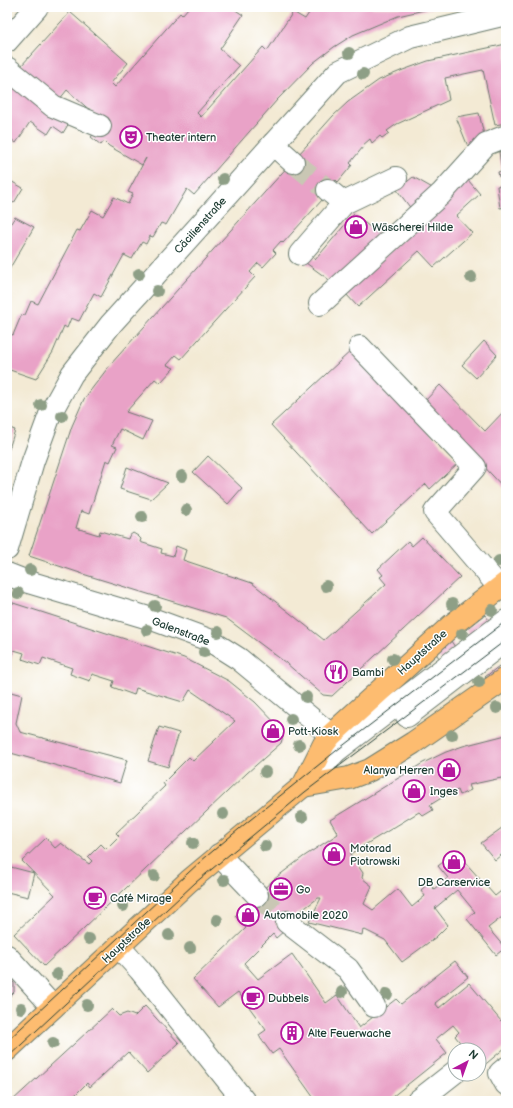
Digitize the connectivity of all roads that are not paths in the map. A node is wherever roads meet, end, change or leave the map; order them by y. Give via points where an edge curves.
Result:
1 (37, 7) edge
2 (506, 14) edge
3 (7, 41) edge
4 (7, 68) edge
5 (91, 119) dead end
6 (504, 137) dead end
7 (273, 144) junction
8 (293, 162) tunnel mouth
9 (396, 178) dead end
10 (300, 254) dead end
11 (320, 304) dead end
12 (360, 346) dead end
13 (7, 549) edge
14 (7, 574) edge
15 (503, 586) edge
16 (506, 621) edge
17 (506, 640) edge
18 (506, 678) edge
19 (331, 735) junction
20 (303, 786) junction
21 (219, 855) junction
22 (258, 895) tunnel mouth
23 (287, 922) tunnel mouth
24 (119, 947) junction
25 (7, 956) edge
26 (374, 1006) dead end
27 (53, 1007) junction
28 (7, 1050) edge
29 (506, 1068) edge
30 (447, 1078) edge
31 (506, 1084) edge
32 (244, 1101) edge
33 (418, 1101) edge

1 - 3 street
2 - 7 street, Cäcilienstraße via 410,37 338,72
4 - 5 street via 53,106
6 - 11 street via 486,144 441,194
7 - 8 street
7 - 13 street, Cäcilienstraße via 111,324 72,374 51,412 33,461
9 - 10 street via 336,196
12 - 15 street via 474,467 435,512
14 - 19 street, Galenstraße via 152,619 209,640 239,659
15 - 19 main road, Hauptstraße via 452,625
16 - 20 street via 336,751
17 - 20 street via 352,758
18 - 20 main road, Hauptstraße via 370,770 349,778
19 - 20 main road, Hauptstraße
20 - 21 main road, Hauptstraße
21 - 22 street
21 - 24 main road, Hauptstraße
23 - 26 street via 348,969
24 - 27 main road, Hauptstraße
24 - 32 street
25 - 27 street
27 - 28 main road, Hauptstraße
29 - 31 street via 500,1073
30 - 33 street

